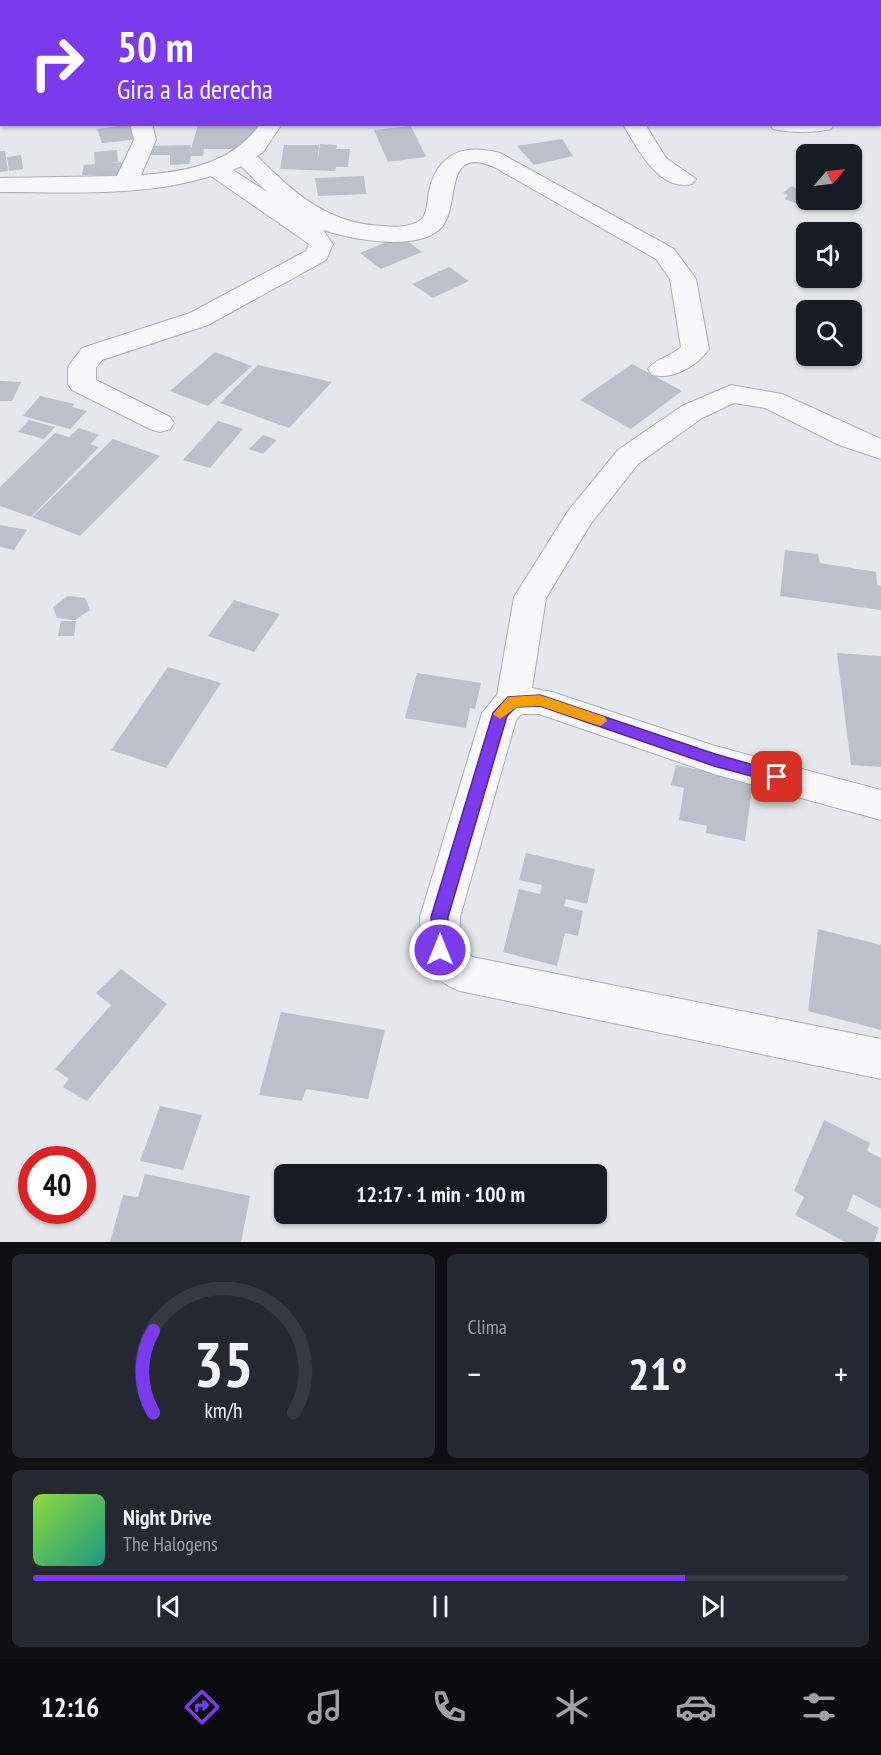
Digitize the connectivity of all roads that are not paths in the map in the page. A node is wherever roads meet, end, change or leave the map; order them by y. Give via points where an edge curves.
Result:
1 (141, 126) edge
2 (270, 126) edge
3 (635, 126) edge
4 (244, 156) junction
5 (216, 169) junction
6 (684, 178) dead end
7 (126, 183) junction
8 (0, 185) edge
9 (662, 369) dead end
10 (160, 423) dead end
11 (881, 450) edge
12 (513, 701) junction
13 (881, 805) edge
14 (881, 1059) edge

1 - 7 street via 145,141
2 - 4 street via 268,136
3 - 6 street via 657,162
4 - 5 street
4 - 9 street via 287,200 326,224 379,235 417,232 431,225 437,215 442,184 450,167 460,158 484,153 502,162 665,254 683,279 695,349 685,359
5 - 7 street
5 - 10 street via 314,234 321,244 317,255 199,319 92,354 82,367 82,384
7 - 8 street
11 - 12 street via 772,400 731,394 692,412 628,457 579,518 530,597
12 - 13 street via 540,700 714,760
12 - 14 street via 500,713 440,917 440,950 460,973

